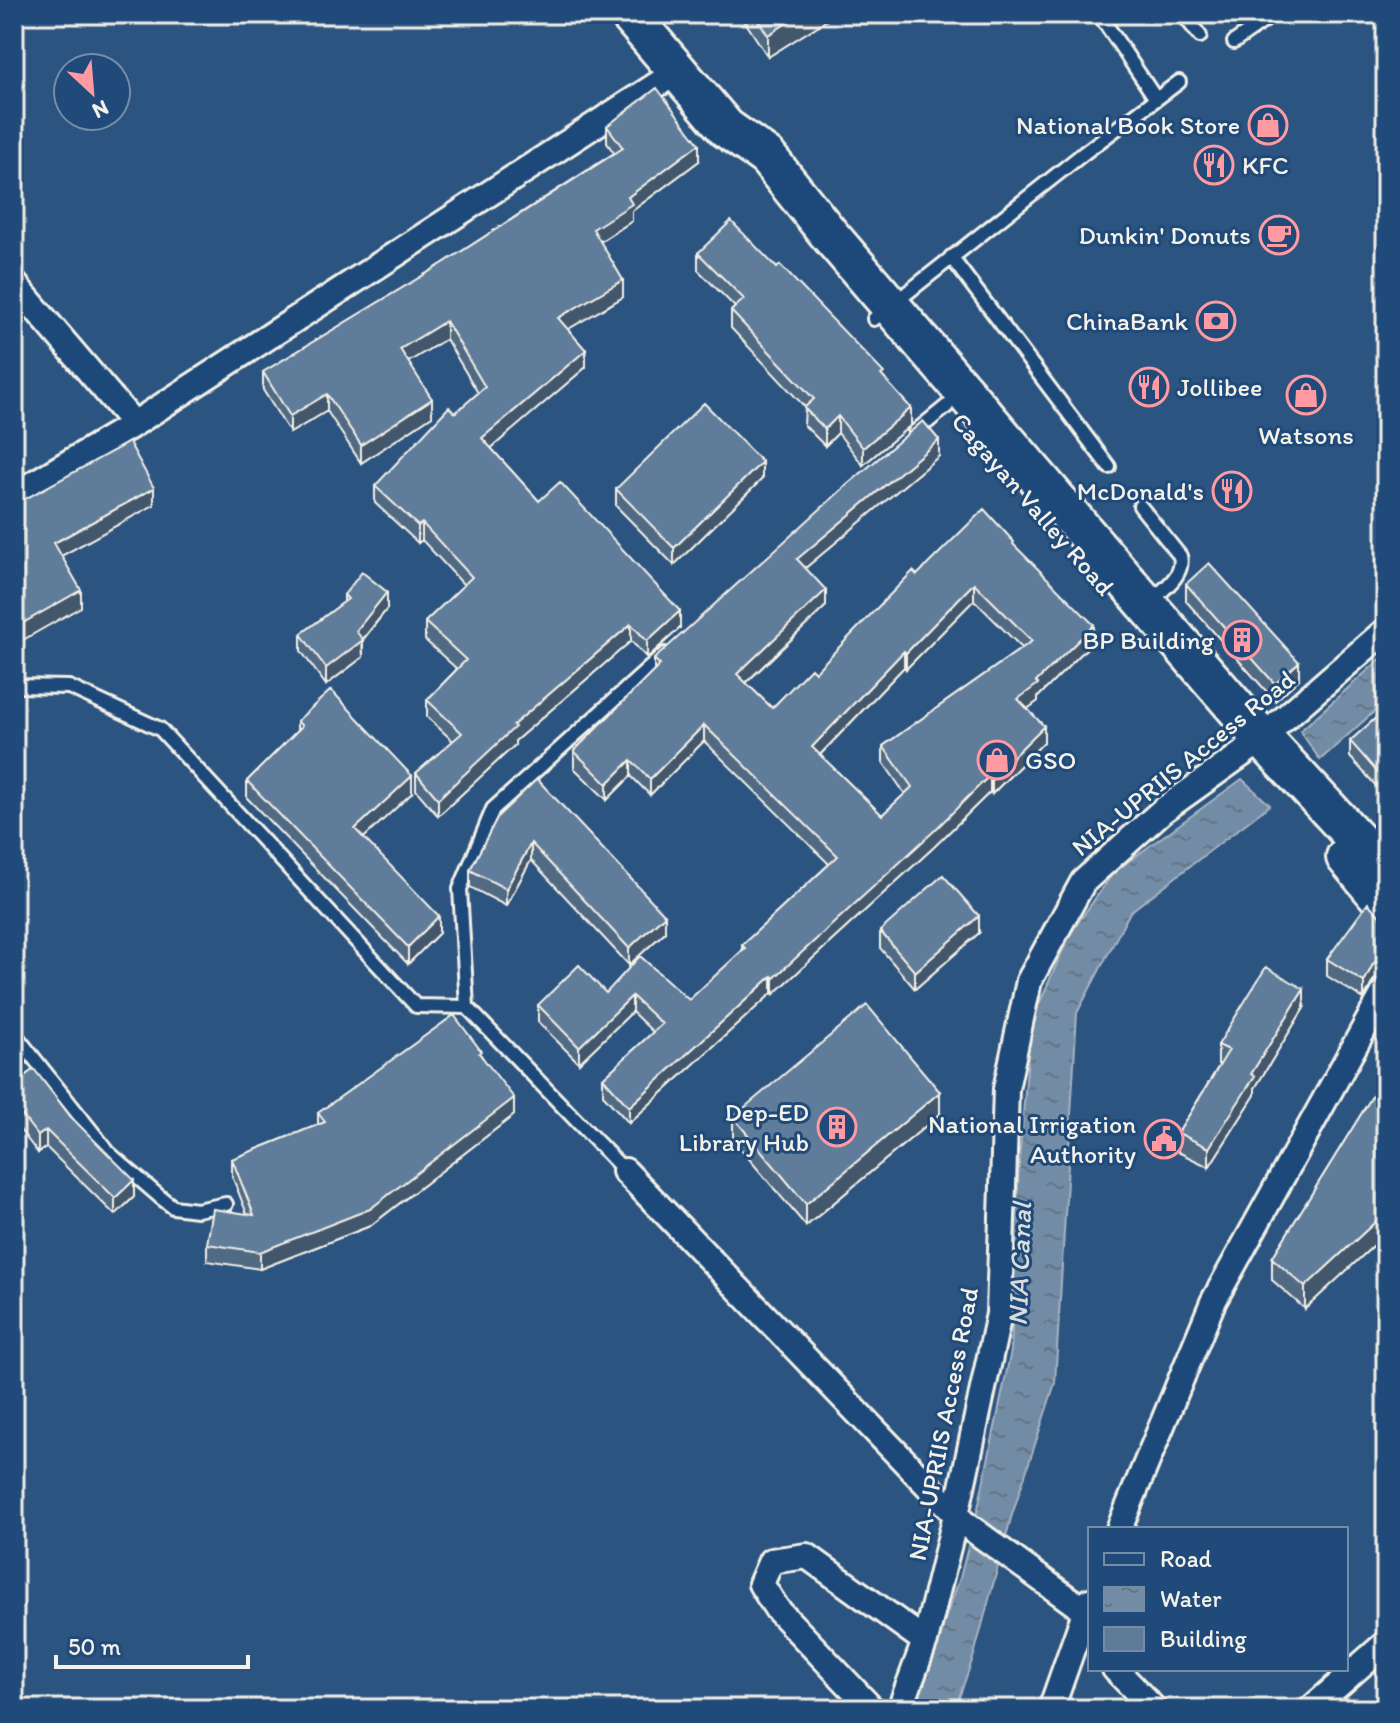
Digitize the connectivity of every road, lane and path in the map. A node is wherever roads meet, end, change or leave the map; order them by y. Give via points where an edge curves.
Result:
1 (629, 14) edge
2 (1099, 14) edge
3 (1183, 14) edge
4 (1273, 14) edge
5 (1200, 36) dead end
6 (1234, 42) dead end
7 (678, 71) junction
8 (1179, 82) dead end
9 (1156, 99) junction
10 (951, 257) junction
11 (14, 283) edge
12 (882, 313) junction
13 (947, 406) junction
14 (134, 424) junction
15 (906, 440) edge
16 (1109, 467) dead end
17 (14, 495) edge
18 (1140, 506) dead end
19 (1147, 605) junction
20 (1386, 630) edge
21 (679, 642) edge
22 (14, 686) edge
23 (1256, 743) junction
24 (1386, 871) edge
25 (1386, 905) edge
26 (1386, 989) edge
27 (467, 1007) junction
28 (14, 1033) edge
29 (625, 1171) joint
30 (226, 1204) dead end
31 (960, 1519) junction
32 (1120, 1527) edge
33 (1088, 1610) edge
34 (925, 1641) junction
35 (1386, 1643) edge
36 (1117, 1671) edge
37 (872, 1709) edge
38 (900, 1709) edge
39 (1051, 1709) edge
40 (1154, 1709) edge
41 (1311, 1709) edge

1 - 7 highway, Cagayan Valley Road
2 - 9 lane
3 - 5 lane
4 - 6 lane
7 - 12 highway, Cagayan Valley Road via 726,128 746,173 802,240
7 - 14 street
8 - 9 lane
9 - 10 lane
10 - 12 lane
10 - 16 lane
11 - 14 street
12 - 13 highway, Cagayan Valley Road
12 - 19 highway, Cagayan Valley Road
13 - 15 lane
13 - 23 highway, Cagayan Valley Road
14 - 17 street
18 - 19 lane via 1182,564
19 - 23 highway, Cagayan Valley Road
20 - 23 street, NIA-UPRIIS Access Road
21 - 27 lane via 493,809 460,889
22 - 27 lane via 69,687 160,729 416,1006
23 - 24 highway, Cagayan Valley Road
23 - 25 highway, Cagayan Valley Road
23 - 31 street, NIA-UPRIIS Access Road via 1162,811 1083,882 1029,981 1006,1089 999,1314
26 - 32 street via 1213,1302
27 - 29 lane
28 - 30 lane via 109,1153 160,1197 173,1207 197,1210
29 - 31 street
31 - 33 street
31 - 34 street, NIA-UPRIIS Access Road
33 - 39 street
34 - 37 street via 807,1556 771,1561 761,1584 777,1609
34 - 38 street, NIA-UPRIIS Access Road
35 - 41 street
36 - 40 street

